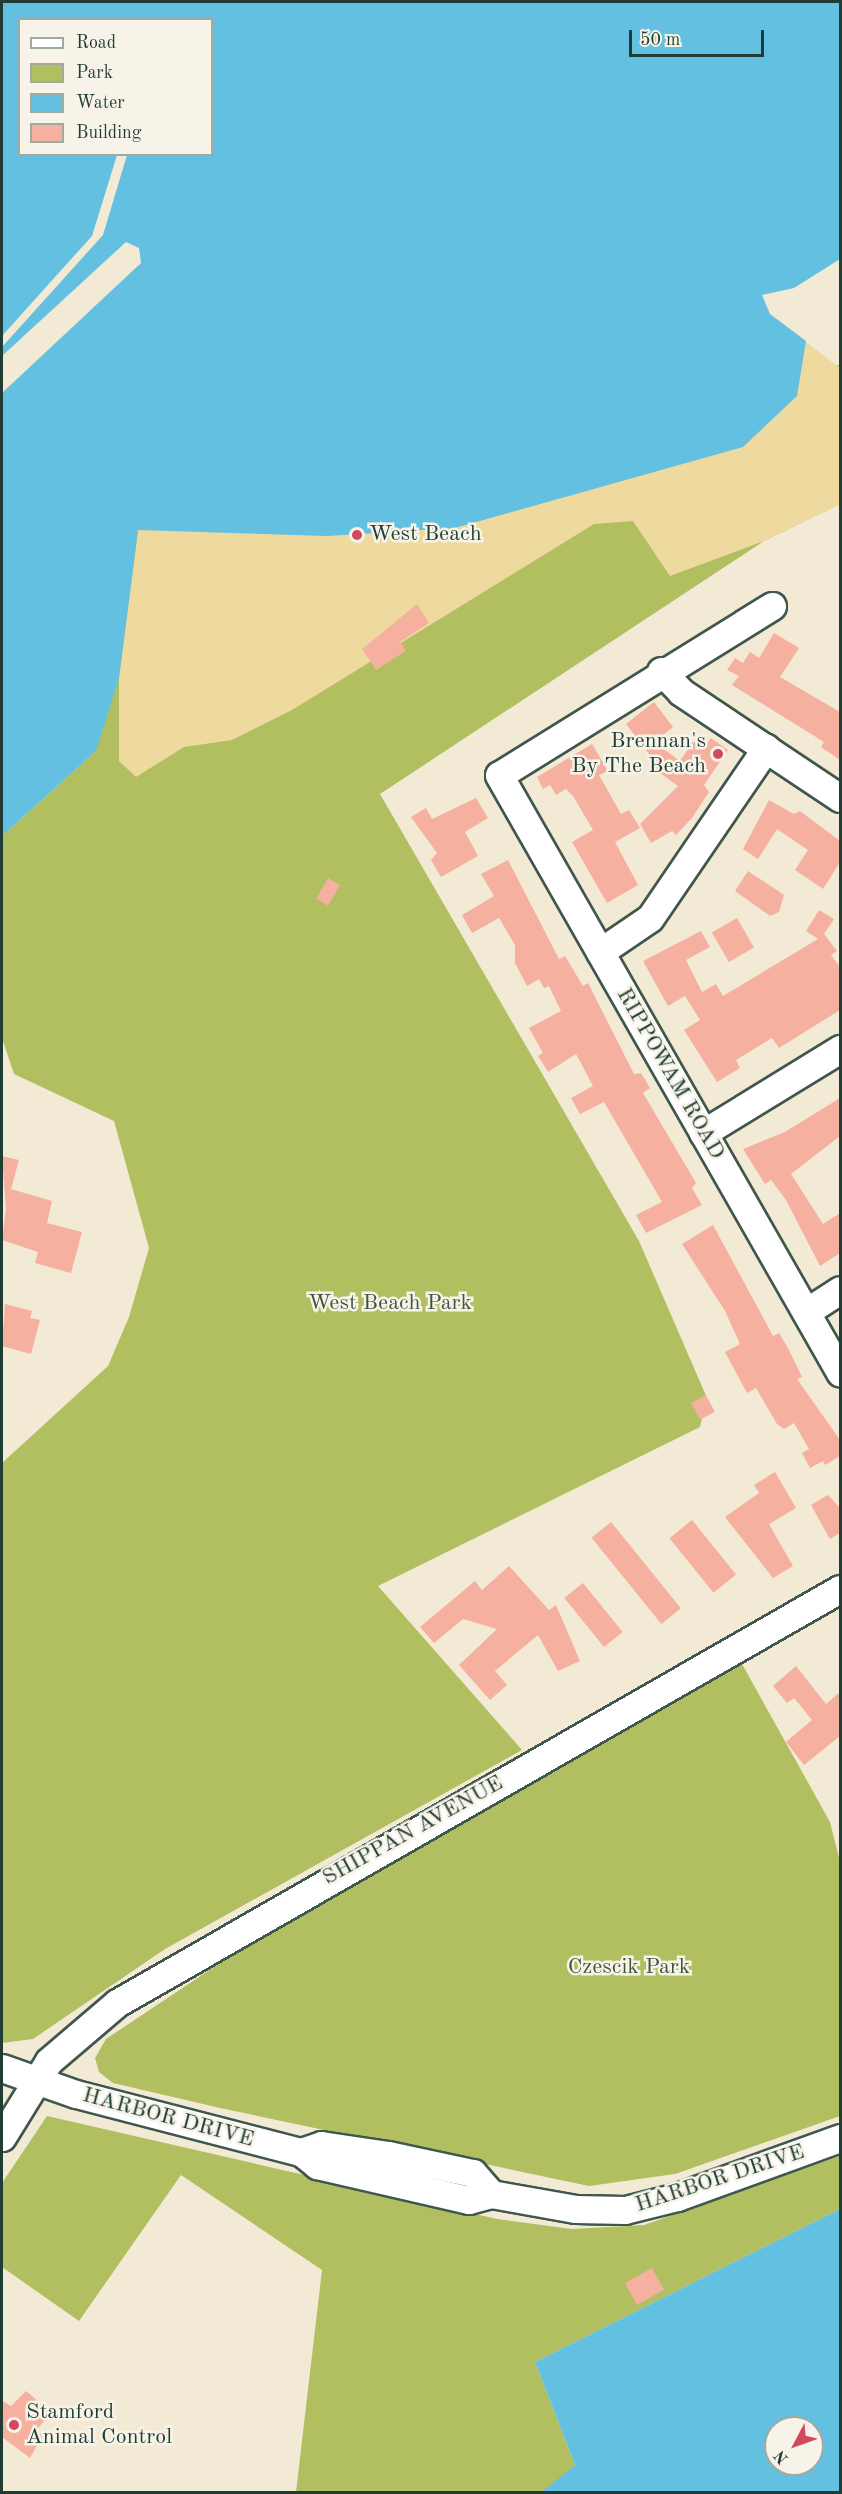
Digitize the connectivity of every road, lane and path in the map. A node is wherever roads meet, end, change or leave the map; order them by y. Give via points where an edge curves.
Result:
1 (772, 606) dead end
2 (661, 671) junction
3 (766, 748) junction
4 (840, 798) edge
5 (600, 952) junction
6 (840, 1049) edge
7 (703, 1133) junction
8 (840, 1290) edge
9 (807, 1312) junction
10 (840, 1372) edge
11 (840, 1588) edge
12 (2, 2068) edge
13 (36, 2080) junction
14 (2, 2137) edge
15 (840, 2138) edge

1 - 2 street
2 - 3 street via 681,692
2 - 5 street, RIPPOWAM ROAD via 499,775
3 - 4 street
3 - 5 street via 650,918
5 - 7 street, RIPPOWAM ROAD
6 - 7 street
7 - 9 street, RIPPOWAM ROAD
8 - 9 street
9 - 10 street, RIPPOWAM ROAD
11 - 13 street, SHIPPAN AVENUE via 157,1977 64,2046
12 - 13 street
13 - 14 street, SHIPPAN AVENUE
13 - 15 street, HARBOR DRIVE via 301,2152 317,2165 385,2182 469,2200 491,2194 548,2206 625,2210

